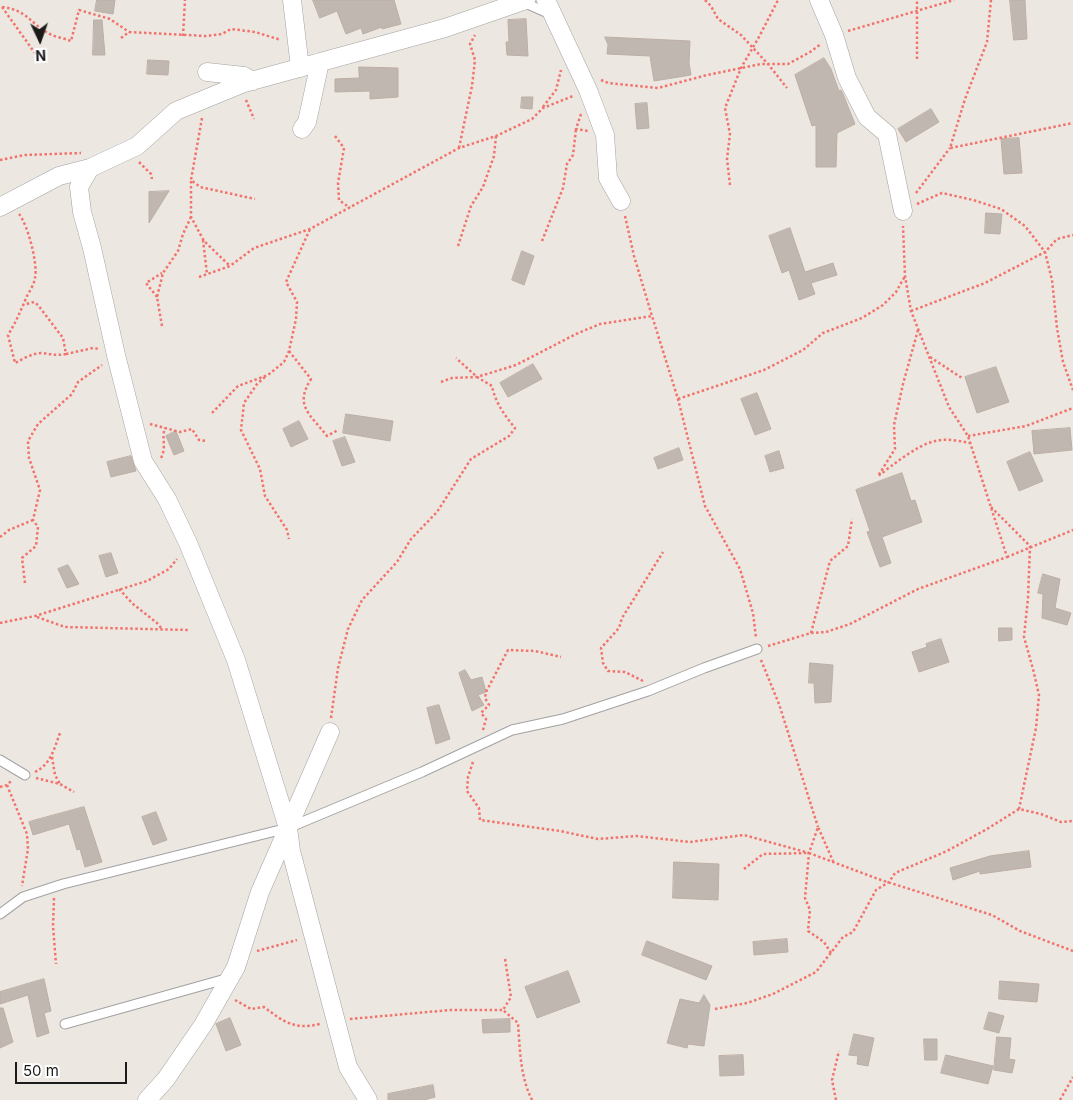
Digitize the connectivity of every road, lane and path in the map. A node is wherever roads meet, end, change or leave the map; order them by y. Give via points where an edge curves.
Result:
1 (185, 0) edge
2 (292, 0) edge
3 (524, 0) edge
4 (705, 0) edge
5 (778, 0) edge
6 (819, 0) edge
7 (917, 0) edge
8 (954, 0) edge
9 (990, 0) edge
10 (550, 5) edge
11 (917, 10) junction
12 (489, 13) junction
13 (129, 32) junction
14 (834, 35) junction
15 (183, 36) junction
16 (121, 38) dead end
17 (292, 46) joint
18 (752, 49) junction
19 (37, 56) dead end
20 (917, 59) dead end
21 (320, 62) junction
22 (768, 64) junction
23 (569, 67) junction
24 (741, 68) junction
25 (292, 70) junction
26 (206, 72) dead end
27 (246, 83) junction
28 (787, 88) dead end
29 (588, 90) junction
30 (205, 100) junction
31 (543, 108) junction
32 (254, 119) dead end
33 (1073, 122) edge
34 (576, 129) dead end
35 (302, 130) dead end
36 (335, 136) dead end
37 (496, 136) junction
38 (459, 148) junction
39 (950, 148) junction
40 (128, 150) junction
41 (96, 158) junction
42 (0, 160) edge
43 (152, 178) dead end
44 (191, 180) junction
45 (730, 186) dead end
46 (255, 199) dead end
47 (621, 201) joint
48 (5, 204) edge
49 (350, 208) junction
50 (903, 211) junction
51 (191, 217) junction
52 (310, 229) junction
53 (1073, 235) edge
54 (202, 238) junction
55 (542, 241) dead end
56 (458, 246) dead end
57 (1045, 252) junction
58 (230, 266) junction
59 (163, 273) junction
60 (207, 274) junction
61 (904, 276) junction
62 (199, 277) dead end
63 (157, 297) junction
64 (23, 305) junction
65 (911, 311) junction
66 (652, 316) junction
67 (162, 326) dead end
68 (918, 329) junction
69 (289, 350) junction
70 (66, 354) junction
71 (115, 354) junction
72 (929, 356) junction
73 (456, 358) dead end
74 (268, 374) junction
75 (477, 377) junction
76 (962, 378) dead end
77 (441, 382) dead end
78 (1073, 390) edge
79 (678, 399) junction
80 (1073, 408) edge
81 (212, 413) dead end
82 (132, 417) junction
83 (166, 428) junction
84 (338, 430) dead end
85 (968, 436) junction
86 (207, 440) dead end
87 (970, 443) junction
88 (146, 466) junction
89 (990, 506) junction
90 (852, 519) dead end
91 (33, 520) junction
92 (1073, 530) edge
93 (0, 537) edge
94 (290, 539) dead end
95 (188, 543) junction
96 (1030, 546) junction
97 (663, 552) dead end
98 (1007, 557) junction
99 (25, 583) dead end
100 (119, 589) junction
101 (35, 616) junction
102 (0, 623) edge
103 (162, 629) junction
104 (188, 630) dead end
105 (811, 633) junction
106 (757, 649) junction
107 (562, 657) dead end
108 (648, 691) junction
109 (330, 732) joint
110 (60, 733) dead end
111 (478, 746) junction
112 (52, 756) junction
113 (0, 760) edge
114 (25, 775) junction
115 (60, 784) junction
116 (8, 785) junction
117 (0, 787) edge
118 (74, 792) dead end
119 (1018, 809) junction
120 (1073, 821) edge
121 (818, 827) junction
122 (288, 828) junction
123 (809, 853) junction
124 (833, 861) junction
125 (744, 869) dead end
126 (889, 882) junction
127 (51, 888) junction
128 (23, 898) junction
129 (0, 914) edge
130 (313, 935) junction
131 (1073, 951) edge
132 (831, 953) junction
133 (505, 959) dead end
134 (56, 964) dead end
135 (230, 978) junction
136 (715, 1009) dead end
137 (504, 1010) junction
138 (335, 1021) junction
139 (65, 1024) dead end
140 (839, 1050) dead end
141 (1073, 1078) edge
142 (147, 1100) edge
143 (368, 1100) edge
144 (532, 1100) edge
145 (836, 1100) edge
146 (1060, 1100) edge

1 - 15 path
2 - 25 street
3 - 10 lane
3 - 12 street
4 - 18 path via 718,19
5 - 18 path
6 - 14 street
7 - 11 path
8 - 11 path
9 - 39 path via 987,42
10 - 23 street
11 - 14 path
11 - 20 path
12 - 21 street
12 - 38 path via 470,44 475,60
13 - 15 path
13 - 16 path
13 - 19 path via 110,19 79,10 71,41 48,33 13,8 2,7
14 - 22 path via 788,64
14 - 50 street via 847,78 866,116 887,134
15 - 17 path via 222,34 231,29 274,37
17 - 25 street
18 - 22 path
18 - 24 path
21 - 25 street
21 - 35 street via 307,122
22 - 24 path
22 - 28 path
23 - 24 path via 608,83 658,88
23 - 29 street
23 - 31 path
24 - 45 path via 725,108 730,134 727,159
25 - 27 street
26 - 27 street via 244,76
27 - 30 street
27 - 32 path
29 - 31 path
29 - 47 street via 605,135 608,178
30 - 40 street via 176,111 137,146
30 - 44 path
31 - 37 path via 532,119
33 - 39 path
34 - 55 path via 573,155 567,164 562,188
36 - 49 path via 344,148 338,183 339,200
37 - 38 path
37 - 56 path via 494,156 483,186 471,206
38 - 49 path
39 - 50 path
40 - 41 street
40 - 43 path
41 - 42 path via 25,155
41 - 48 street
41 - 71 street via 79,187
44 - 46 path via 200,187
44 - 51 path
47 - 66 path
48 - 64 path via 23,220 34,259 36,278
49 - 52 path
50 - 57 path via 942,194 973,200 1001,209 1025,226
50 - 61 path
51 - 54 path
51 - 59 path via 178,251
52 - 58 path via 254,248
52 - 69 path via 286,282 297,302
53 - 57 path via 1057,239
54 - 58 path
54 - 60 path
57 - 65 path via 985,283
57 - 78 path via 1063,362
58 - 60 path
59 - 63 path
59 - 63 path via 146,283
60 - 62 path
61 - 65 path
61 - 79 path via 896,292 883,305 862,318 823,333 803,350 764,370
63 - 67 path
64 - 70 path via 34,302 38,305 63,338
64 - 70 path via 8,335 15,363 41,353
65 - 68 path
66 - 75 path via 600,324 516,365
66 - 79 path
68 - 72 path
68 - 87 path via 894,425 895,449 878,476 910,453 934,441
69 - 74 path via 284,362
69 - 84 path via 311,379 304,391 306,409 327,436
70 - 71 path via 93,348
71 - 82 street
71 - 91 path via 78,382 72,394 38,424 28,441 29,458 40,490
72 - 76 path
72 - 85 path via 949,407
73 - 75 path
74 - 81 path via 238,386
74 - 94 path via 244,402 241,430 260,469 265,496
75 - 77 path
75 - 109 path via 492,386 494,396 515,428 509,436 471,459 437,512 411,538 397,562 362,600 348,629 338,668
79 - 106 path via 705,506 740,569 753,613
80 - 85 path via 1026,426
82 - 83 path
82 - 88 street
83 - 86 path via 180,432 192,429 199,440
83 - 88 path via 162,457
85 - 87 path
87 - 89 path
88 - 95 street via 167,499
89 - 96 path
89 - 98 path
90 - 105 path via 848,546 830,561
91 - 93 path
91 - 99 path via 38,533 36,546 22,558
92 - 96 path
95 - 100 path via 169,569 147,581
95 - 122 street via 236,660
96 - 98 path
96 - 119 path via 1024,638 1039,695 1036,728
97 - 108 path via 619,628 601,648 608,671 625,672 644,682
98 - 105 path via 918,589 850,624
100 - 101 path
100 - 103 path
101 - 102 path
101 - 103 path via 65,627
103 - 104 path
105 - 106 path
106 - 108 lane
106 - 121 path via 779,704
107 - 111 path via 508,650 486,692 489,705 481,713 486,719
108 - 111 lane via 564,720 512,730
109 - 122 street
110 - 112 path
111 - 122 lane
111 - 123 path via 466,790 479,808 480,820 598,839 636,836 690,842 744,835
112 - 114 path via 37,772
112 - 115 path
113 - 114 lane
114 - 115 path
114 - 116 path
115 - 118 path
116 - 117 path
116 - 128 path via 27,834
119 - 120 path via 1061,822
119 - 126 path via 947,851 895,873
121 - 123 path
121 - 124 path
122 - 127 lane
122 - 130 street via 290,851
122 - 135 street via 260,892
123 - 124 path
123 - 125 path via 763,854
123 - 132 path via 805,898 810,910 808,931 824,942
124 - 126 path
126 - 131 path via 992,915 1020,931
126 - 132 path via 876,890 853,932 843,937
127 - 128 lane
127 - 134 path via 55,892
128 - 129 lane
130 - 135 path via 251,953
130 - 138 street
132 - 136 path via 816,972 773,994
133 - 137 path via 511,997
135 - 138 path via 236,1002 251,1009 264,1007 285,1023 306,1028
135 - 139 lane
135 - 142 street via 198,1032 166,1079
137 - 138 path via 450,1010
137 - 144 path via 518,1023 522,1068
138 - 143 street via 348,1067
140 - 145 path via 832,1080
141 - 146 path

